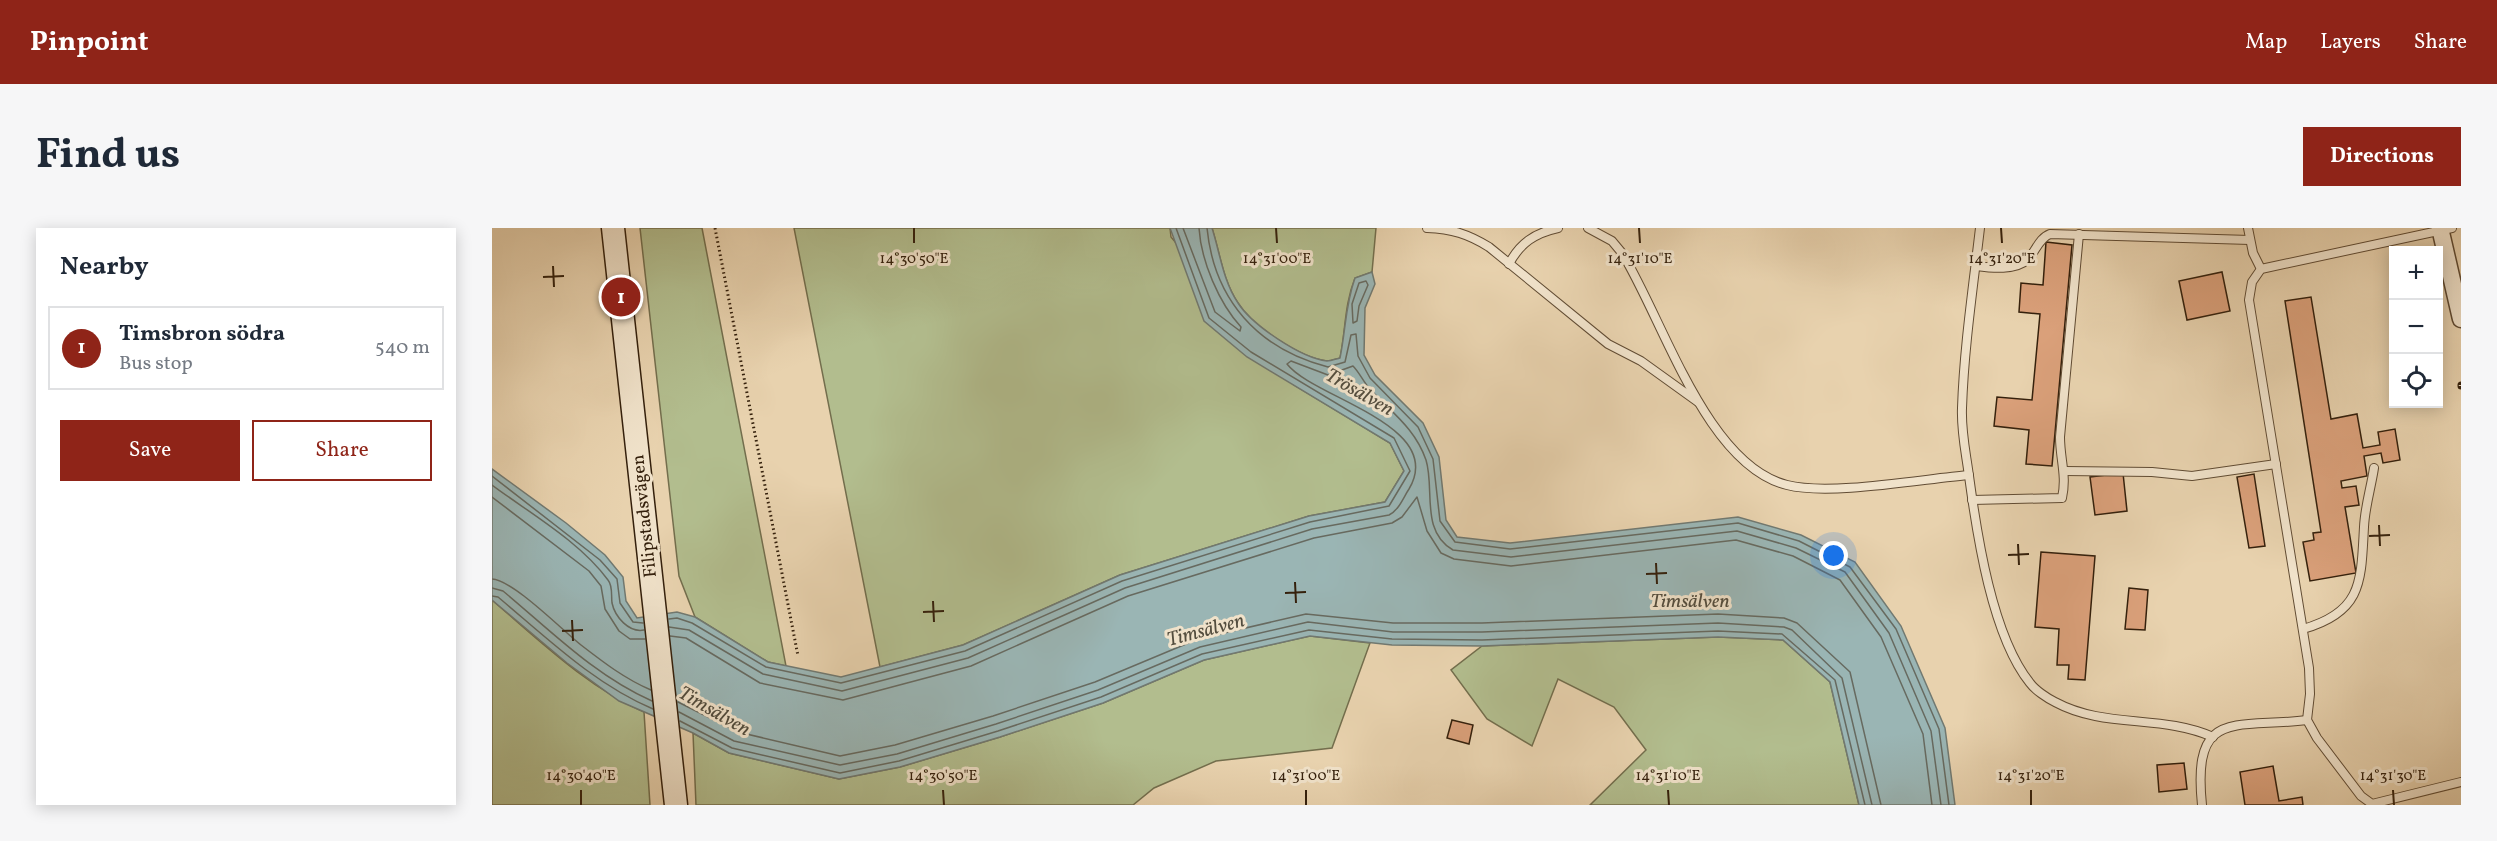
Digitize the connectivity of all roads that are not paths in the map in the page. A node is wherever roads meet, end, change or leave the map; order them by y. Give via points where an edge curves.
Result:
1 (613, 228) edge
2 (1427, 228) edge
3 (1558, 228) edge
4 (1588, 228) edge
5 (1980, 228) edge
6 (2248, 228) edge
7 (2444, 229) edge
8 (2079, 234) junction
9 (2250, 240) junction
10 (1509, 264) junction
11 (1976, 266) junction
12 (2261, 269) junction
13 (2461, 319) edge
14 (1705, 408) junction
15 (2276, 464) junction
16 (2374, 468) dead end
17 (2065, 471) junction
18 (1969, 475) junction
19 (1972, 500) junction
20 (2303, 629) junction
21 (2307, 720) junction
22 (2212, 737) junction
23 (2461, 782) edge
24 (676, 805) edge
25 (2202, 805) edge
26 (2372, 805) edge

1 - 24 main road, Filipstadsvägen
2 - 10 lane via 1468,234
3 - 10 lane via 1533,236 1519,246
4 - 14 lane via 1612,241 1622,253
5 - 11 lane
6 - 9 lane
7 - 12 lane
7 - 13 street
8 - 9 lane
8 - 11 lane via 2045,236 2027,260 2017,265
8 - 17 lane via 2060,437 2060,461
9 - 12 lane
10 - 14 lane via 1608,344 1641,360
11 - 18 lane via 1962,409
12 - 15 lane via 2252,282 2249,300
14 - 18 lane via 1714,427 1753,470 1788,486 1848,487
15 - 17 lane via 2192,476
15 - 20 lane
16 - 20 lane via 2366,501 2357,593 2342,612 2324,624
17 - 19 lane via 2062,498
18 - 19 lane
19 - 22 lane via 1991,592 2014,657 2031,684 2054,702 2083,714 2175,724
20 - 21 lane via 2309,668
21 - 22 lane via 2239,724 2224,727
21 - 26 lane via 2361,796
22 - 25 lane via 2200,771
23 - 26 lane

